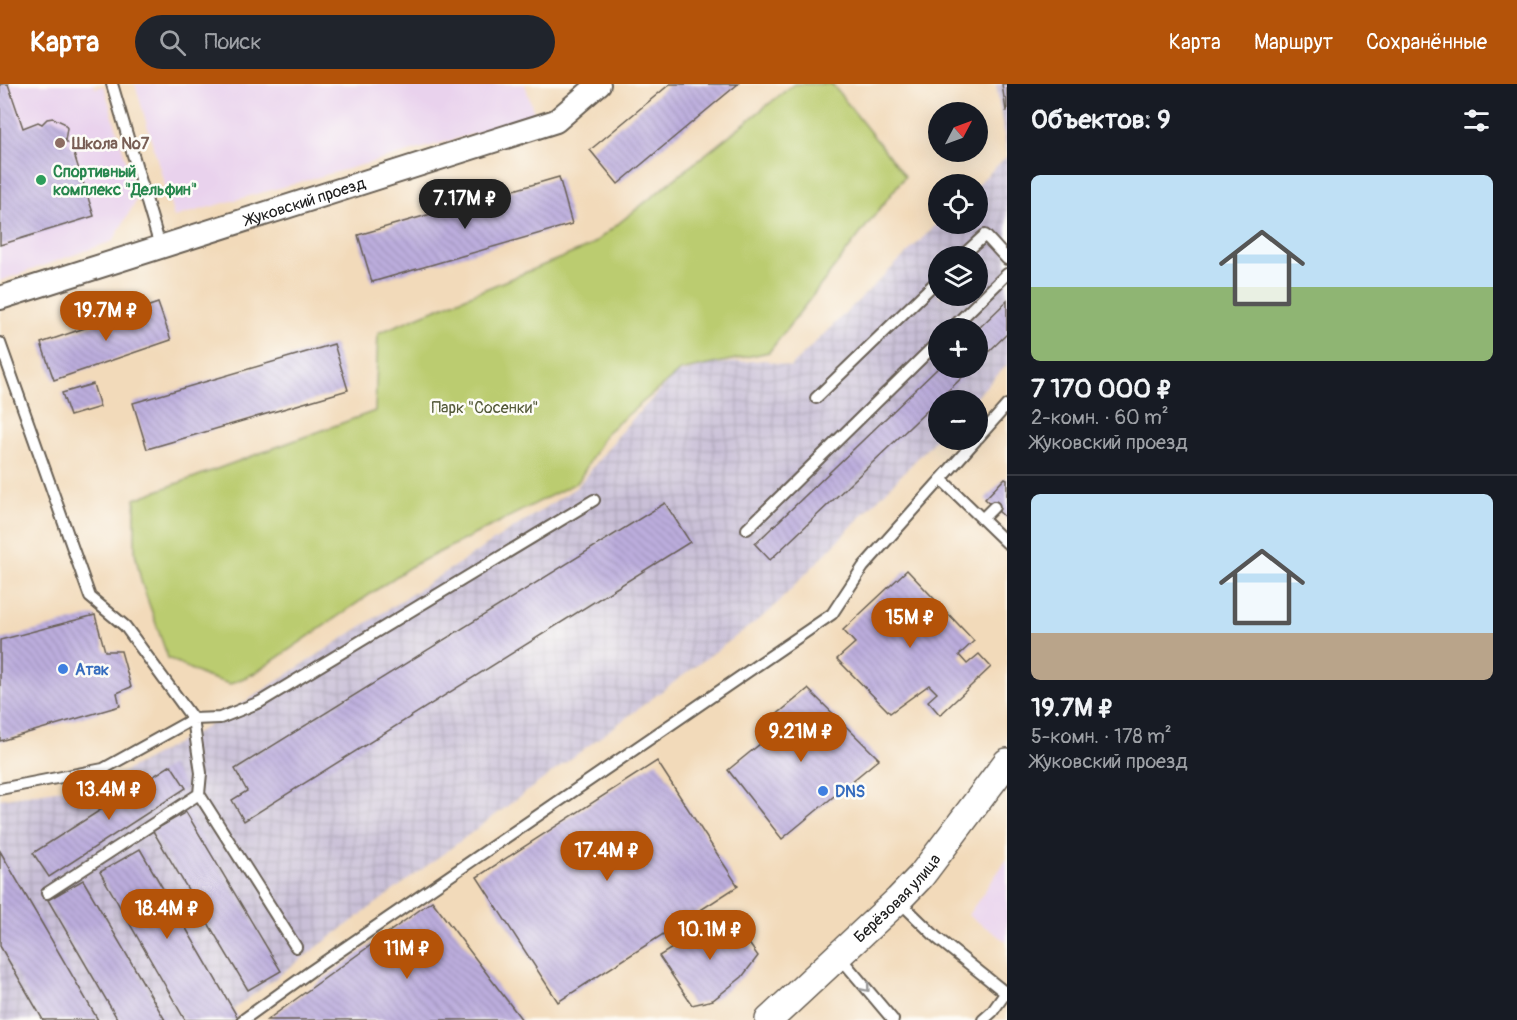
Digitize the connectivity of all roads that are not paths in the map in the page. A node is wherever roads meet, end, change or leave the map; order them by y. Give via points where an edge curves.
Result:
1 (112, 84) edge
2 (599, 84) edge
3 (160, 246) junction
4 (973, 246) edge
5 (1007, 259) edge
6 (1007, 274) edge
7 (928, 290) edge
8 (0, 298) edge
9 (962, 318) edge
10 (0, 343) edge
11 (928, 352) edge
12 (816, 398) dead end
13 (1006, 409) edge
14 (988, 428) edge
15 (967, 450) edge
16 (941, 479) junction
17 (594, 500) dead end
18 (994, 507) dead end
19 (982, 519) junction
20 (747, 529) dead end
21 (1007, 543) edge
22 (193, 718) junction
23 (1007, 762) edge
24 (0, 789) edge
25 (200, 794) junction
26 (47, 893) dead end
27 (898, 900) junction
28 (296, 948) dead end
29 (839, 956) junction
30 (1007, 992) edge
31 (243, 1020) edge
32 (769, 1020) edge
33 (893, 1020) edge
34 (983, 1020) edge

1 - 3 lane
2 - 3 street, Жуковский проезд via 556,121
3 - 8 street, Жуковский проезд
4 - 5 lane via 985,235
6 - 9 lane
7 - 12 lane
10 - 22 lane via 90,597 125,626
11 - 20 lane
13 - 14 lane
15 - 16 lane
16 - 19 lane
16 - 31 lane via 862,567 832,614
17 - 22 lane via 260,702 220,718
18 - 19 lane
19 - 21 lane
22 - 24 lane via 103,769
22 - 25 lane
23 - 27 street, Берёзовая улица via 921,876
25 - 26 lane
25 - 28 lane
27 - 29 street, Берёзовая улица
27 - 30 lane via 937,938
29 - 32 street, Берёзовая улица
29 -> 33 lane
30 - 34 lane

